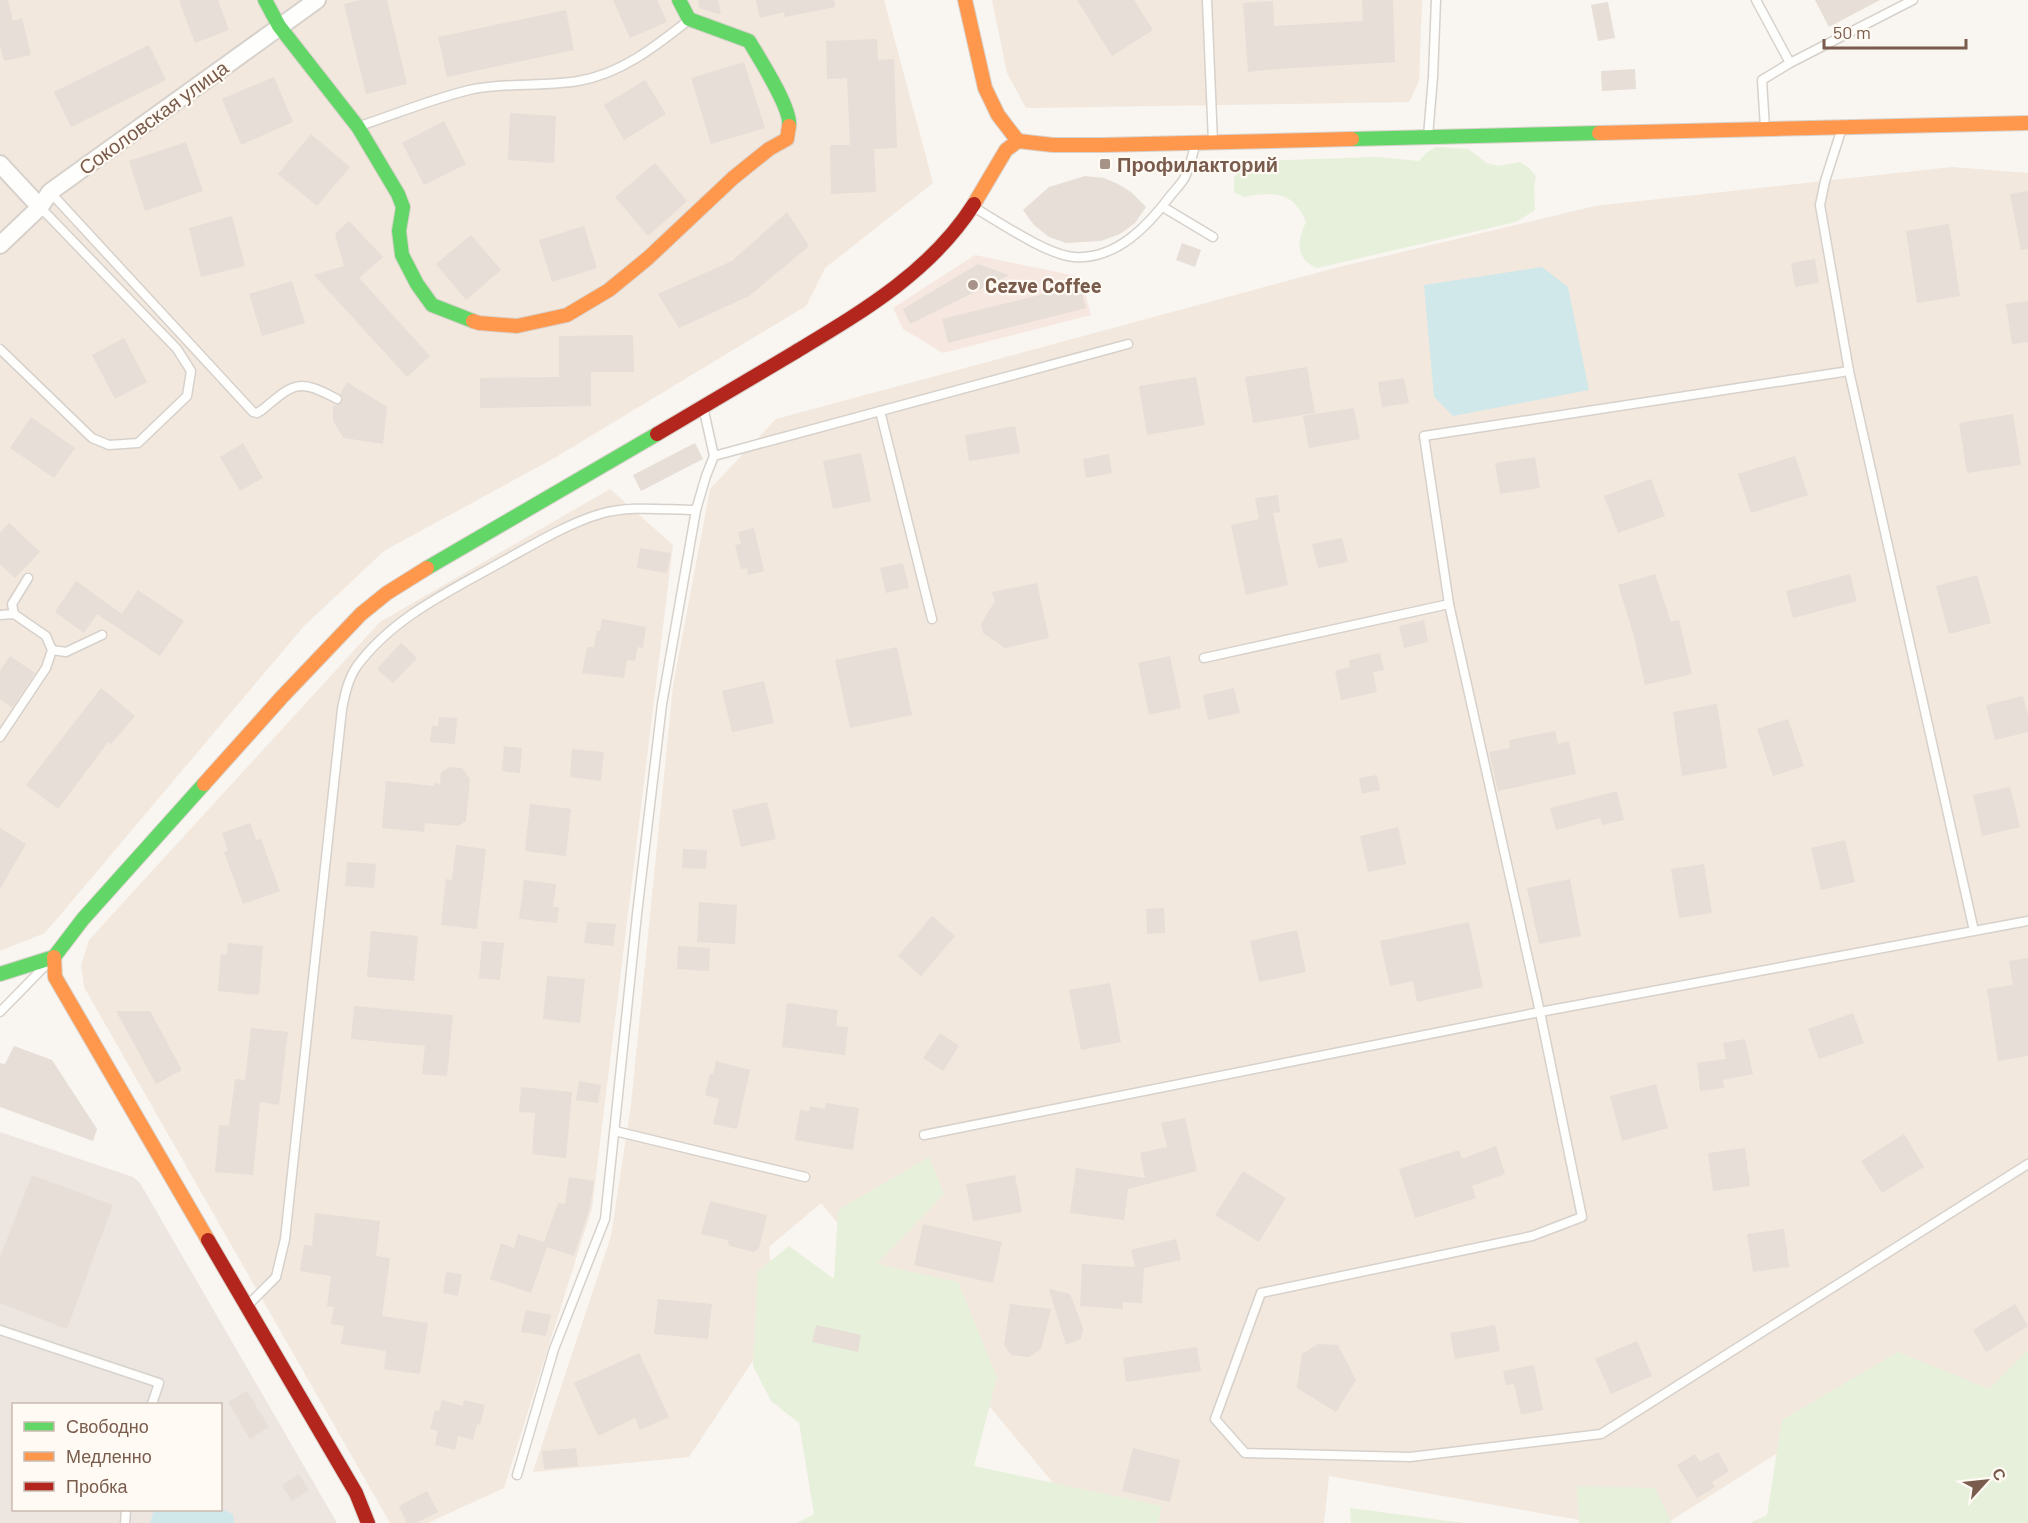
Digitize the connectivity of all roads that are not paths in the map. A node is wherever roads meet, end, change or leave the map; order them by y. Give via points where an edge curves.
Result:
1 (265, 0) edge
2 (317, 0) edge
3 (679, 0) edge
4 (965, 0) edge
5 (1207, 0) edge
6 (1437, 0) edge
7 (1756, 0) edge
8 (1913, 0) edge
9 (690, 19) junction
10 (279, 26) junction
11 (1790, 63) junction
12 (2028, 123) edge
13 (358, 127) junction
14 (1842, 127) junction
15 (1765, 129) junction
16 (1428, 136) junction
17 (1018, 141) junction
18 (1213, 142) junction
19 (1197, 143) junction
20 (0, 164) edge
21 (50, 192) junction
22 (40, 207) junction
23 (973, 207) junction
24 (1163, 207) junction
25 (1213, 237) dead end
26 (0, 245) edge
27 (1128, 344) dead end
28 (0, 349) edge
29 (1849, 372) junction
30 (337, 399) dead end
31 (703, 407) junction
32 (880, 411) junction
33 (714, 456) junction
34 (696, 510) junction
35 (28, 578) dead end
36 (1449, 604) junction
37 (14, 614) junction
38 (0, 615) edge
39 (932, 619) dead end
40 (102, 635) dead end
41 (52, 650) junction
42 (1204, 658) dead end
43 (0, 737) edge
44 (2028, 921) edge
45 (1974, 931) junction
46 (54, 957) junction
47 (0, 974) edge
48 (0, 1012) edge
49 (1540, 1012) junction
50 (615, 1131) junction
51 (924, 1135) dead end
52 (2028, 1164) edge
53 (805, 1177) dead end
54 (248, 1305) junction
55 (0, 1330) edge
56 (152, 1403) edge
57 (517, 1475) dead end
58 (368, 1523) edge

1 - 10 street
2 - 10 street, Соколовская улица
3 - 9 street
4 - 17 street via 985,88 998,115
5 - 18 lane
6 - 16 lane
7 - 11 lane
8 - 11 lane
9 - 13 lane via 620,68 580,81 470,90
9 - 13 street via 749,41 782,100 790,121 787,139 733,177 609,290 567,315 517,326 479,323 432,305 402,255 399,231 403,207 398,194
10 - 13 street
10 - 21 street, Соколовская улица
11 - 15 lane via 1762,80
12 - 14 street
14 - 15 street
14 - 29 lane via 1820,205
15 - 16 street
16 - 18 street
17 - 19 street via 1053,145
17 - 23 street via 997,163
18 - 19 street
19 - 24 lane via 1185,177
20 - 22 street
21 - 22 street, Соколовская улица
21 - 30 lane via 253,412 262,410 295,386 316,387
22 - 26 street, Соколовская улица
22 - 28 lane via 177,349 191,371 187,396 138,443 109,445 92,438
23 - 24 lane via 1048,249 1073,257 1117,247 1136,235
23 - 31 street via 945,243 911,276 860,313
24 - 25 lane
27 - 32 lane
29 - 36 lane via 1424,436
29 - 45 lane
31 - 33 lane
31 - 46 street via 427,568 361,614 83,919
32 - 33 lane
32 - 39 lane
33 - 34 lane
34 - 50 lane via 662,704
34 - 54 lane via 600,514 548,537 419,609 378,642 356,667 342,709 285,1239 276,1276
35 - 37 lane via 12,604
36 - 42 lane
36 - 49 lane
37 - 38 lane
37 - 41 lane via 46,636
40 - 41 lane via 66,652
41 - 43 lane via 46,668
44 - 45 lane
45 - 49 lane
46 - 47 street
46 - 48 lane
46 - 54 street via 55,977
49 - 51 lane
49 - 52 lane via 1582,1217 1532,1236 1261,1293 1215,1419 1245,1453 1410,1457 1601,1434
50 - 53 lane
50 - 57 lane via 605,1219 554,1349
54 - 58 street via 356,1493
55 - 56 lane via 159,1383

